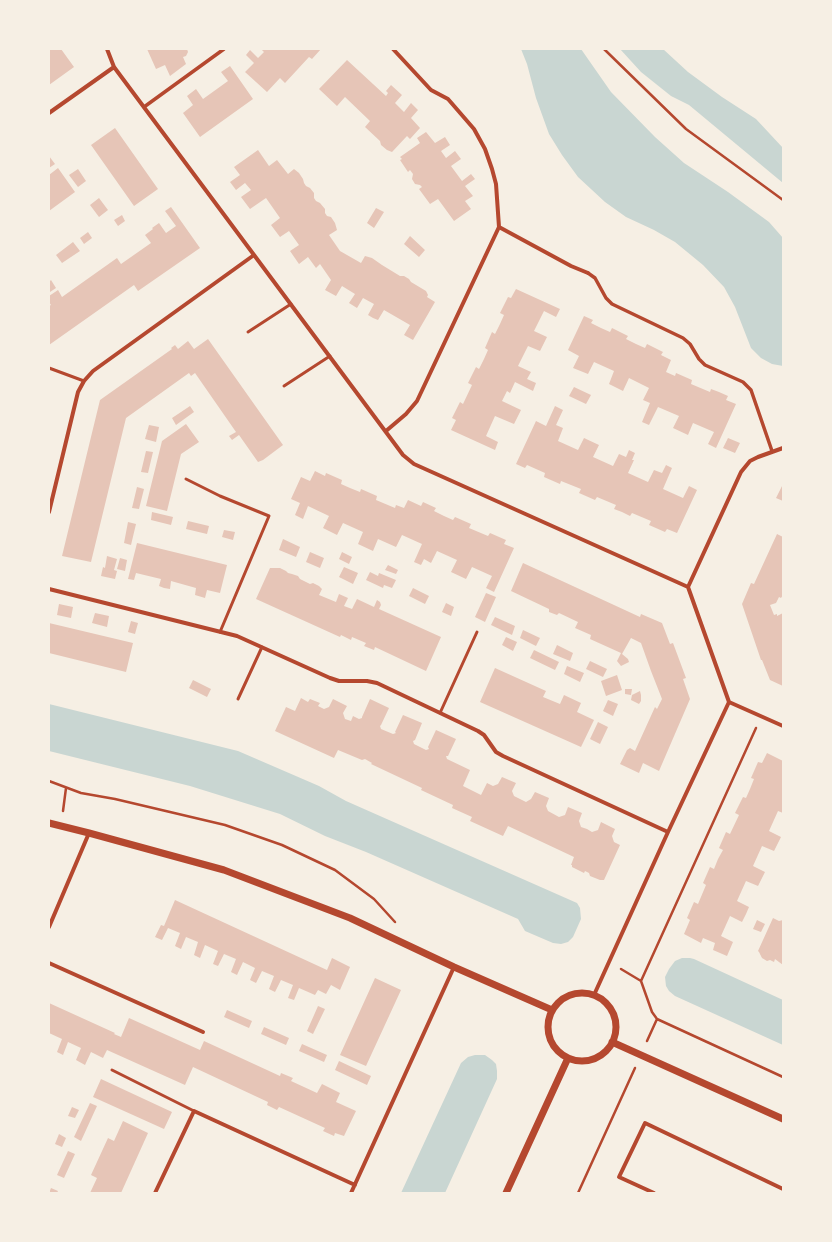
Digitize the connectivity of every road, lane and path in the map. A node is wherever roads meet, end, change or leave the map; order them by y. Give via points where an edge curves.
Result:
1 (106, 49) edge
2 (224, 49) edge
3 (393, 49) edge
4 (604, 49) edge
5 (114, 67) junction
6 (144, 107) junction
7 (49, 113) edge
8 (783, 200) edge
9 (499, 227) junction
10 (254, 255) junction
11 (588, 273) joint
12 (291, 304) junction
13 (248, 332) dead end
14 (330, 356) junction
15 (49, 368) edge
16 (84, 381) junction
17 (284, 386) dead end
18 (386, 431) junction
19 (783, 448) edge
20 (772, 452) junction
21 (186, 479) dead end
22 (49, 512) edge
23 (688, 587) junction
24 (49, 589) edge
25 (220, 632) junction
26 (477, 632) dead end
27 (262, 648) junction
28 (238, 699) dead end
29 (729, 702) junction
30 (440, 713) junction
31 (761, 716) junction
32 (783, 726) edge
33 (49, 781) edge
34 (66, 788) junction
35 (49, 823) edge
36 (61, 826) junction
37 (89, 832) junction
38 (668, 832) junction
39 (399, 926) dead end
40 (49, 927) edge
41 (609, 962) junction
42 (49, 963) edge
43 (454, 967) junction
44 (641, 981) junction
45 (594, 995) junction
46 (552, 1010) junction
47 (657, 1019) junction
48 (203, 1032) dead end
49 (612, 1042) junction
50 (642, 1054) junction
51 (568, 1058) junction
52 (112, 1070) dead end
53 (783, 1076) edge
54 (194, 1111) junction
55 (783, 1119) edge
56 (355, 1184) junction
57 (783, 1189) edge
58 (155, 1193) edge
59 (352, 1193) edge
60 (506, 1193) edge
61 (578, 1193) edge
62 (654, 1193) edge

1 - 5 street
2 - 6 street
3 - 9 street via 431,90 448,99 474,129 485,149 496,184
4 - 8 path via 686,129
5 - 6 street
5 - 7 street
6 - 10 street
9 - 11 street
9 - 18 street via 417,400 406,414
10 - 12 street
10 - 16 street via 93,371
11 - 20 street via 595,278 612,304 683,338 705,365 743,382 751,390
12 - 13 lane
12 - 14 street
14 - 17 lane
14 - 18 street
15 - 16 lane
16 - 22 street via 78,392
18 - 23 street via 403,455 414,464
19 - 20 street
20 - 23 street via 750,461 741,472
21 - 25 lane via 269,516
23 - 29 street
24 - 25 street
25 - 27 street via 237,636
26 - 30 lane
27 - 28 lane
27 - 30 street via 339,681 377,683
29 - 31 street
29 - 38 street
30 - 38 street via 484,735 496,752 503,756
31 - 32 street
31 - 44 path
33 - 34 path
34 - 36 path
34 - 39 path via 225,825 282,845 335,870 374,898
35 - 36 street
36 - 37 street
37 - 40 street
37 - 43 street via 224,870 350,918
38 - 41 street
41 - 44 path
41 - 45 street
42 - 48 street
43 - 46 street
43 - 56 street
44 - 47 path
45 - 46 street via 570,995
45 - 49 street via 606,1003 614,1015 616,1029
46 - 51 street via 548,1024 550,1038 557,1050
47 - 50 path
47 - 53 path
49 - 50 street
49 - 51 street via 601,1055 585,1061
50 - 55 street
50 - 61 path
51 - 60 street
52 - 54 lane
54 - 56 street
54 - 58 street
56 - 59 street
57 - 62 street via 645,1123 619,1177

